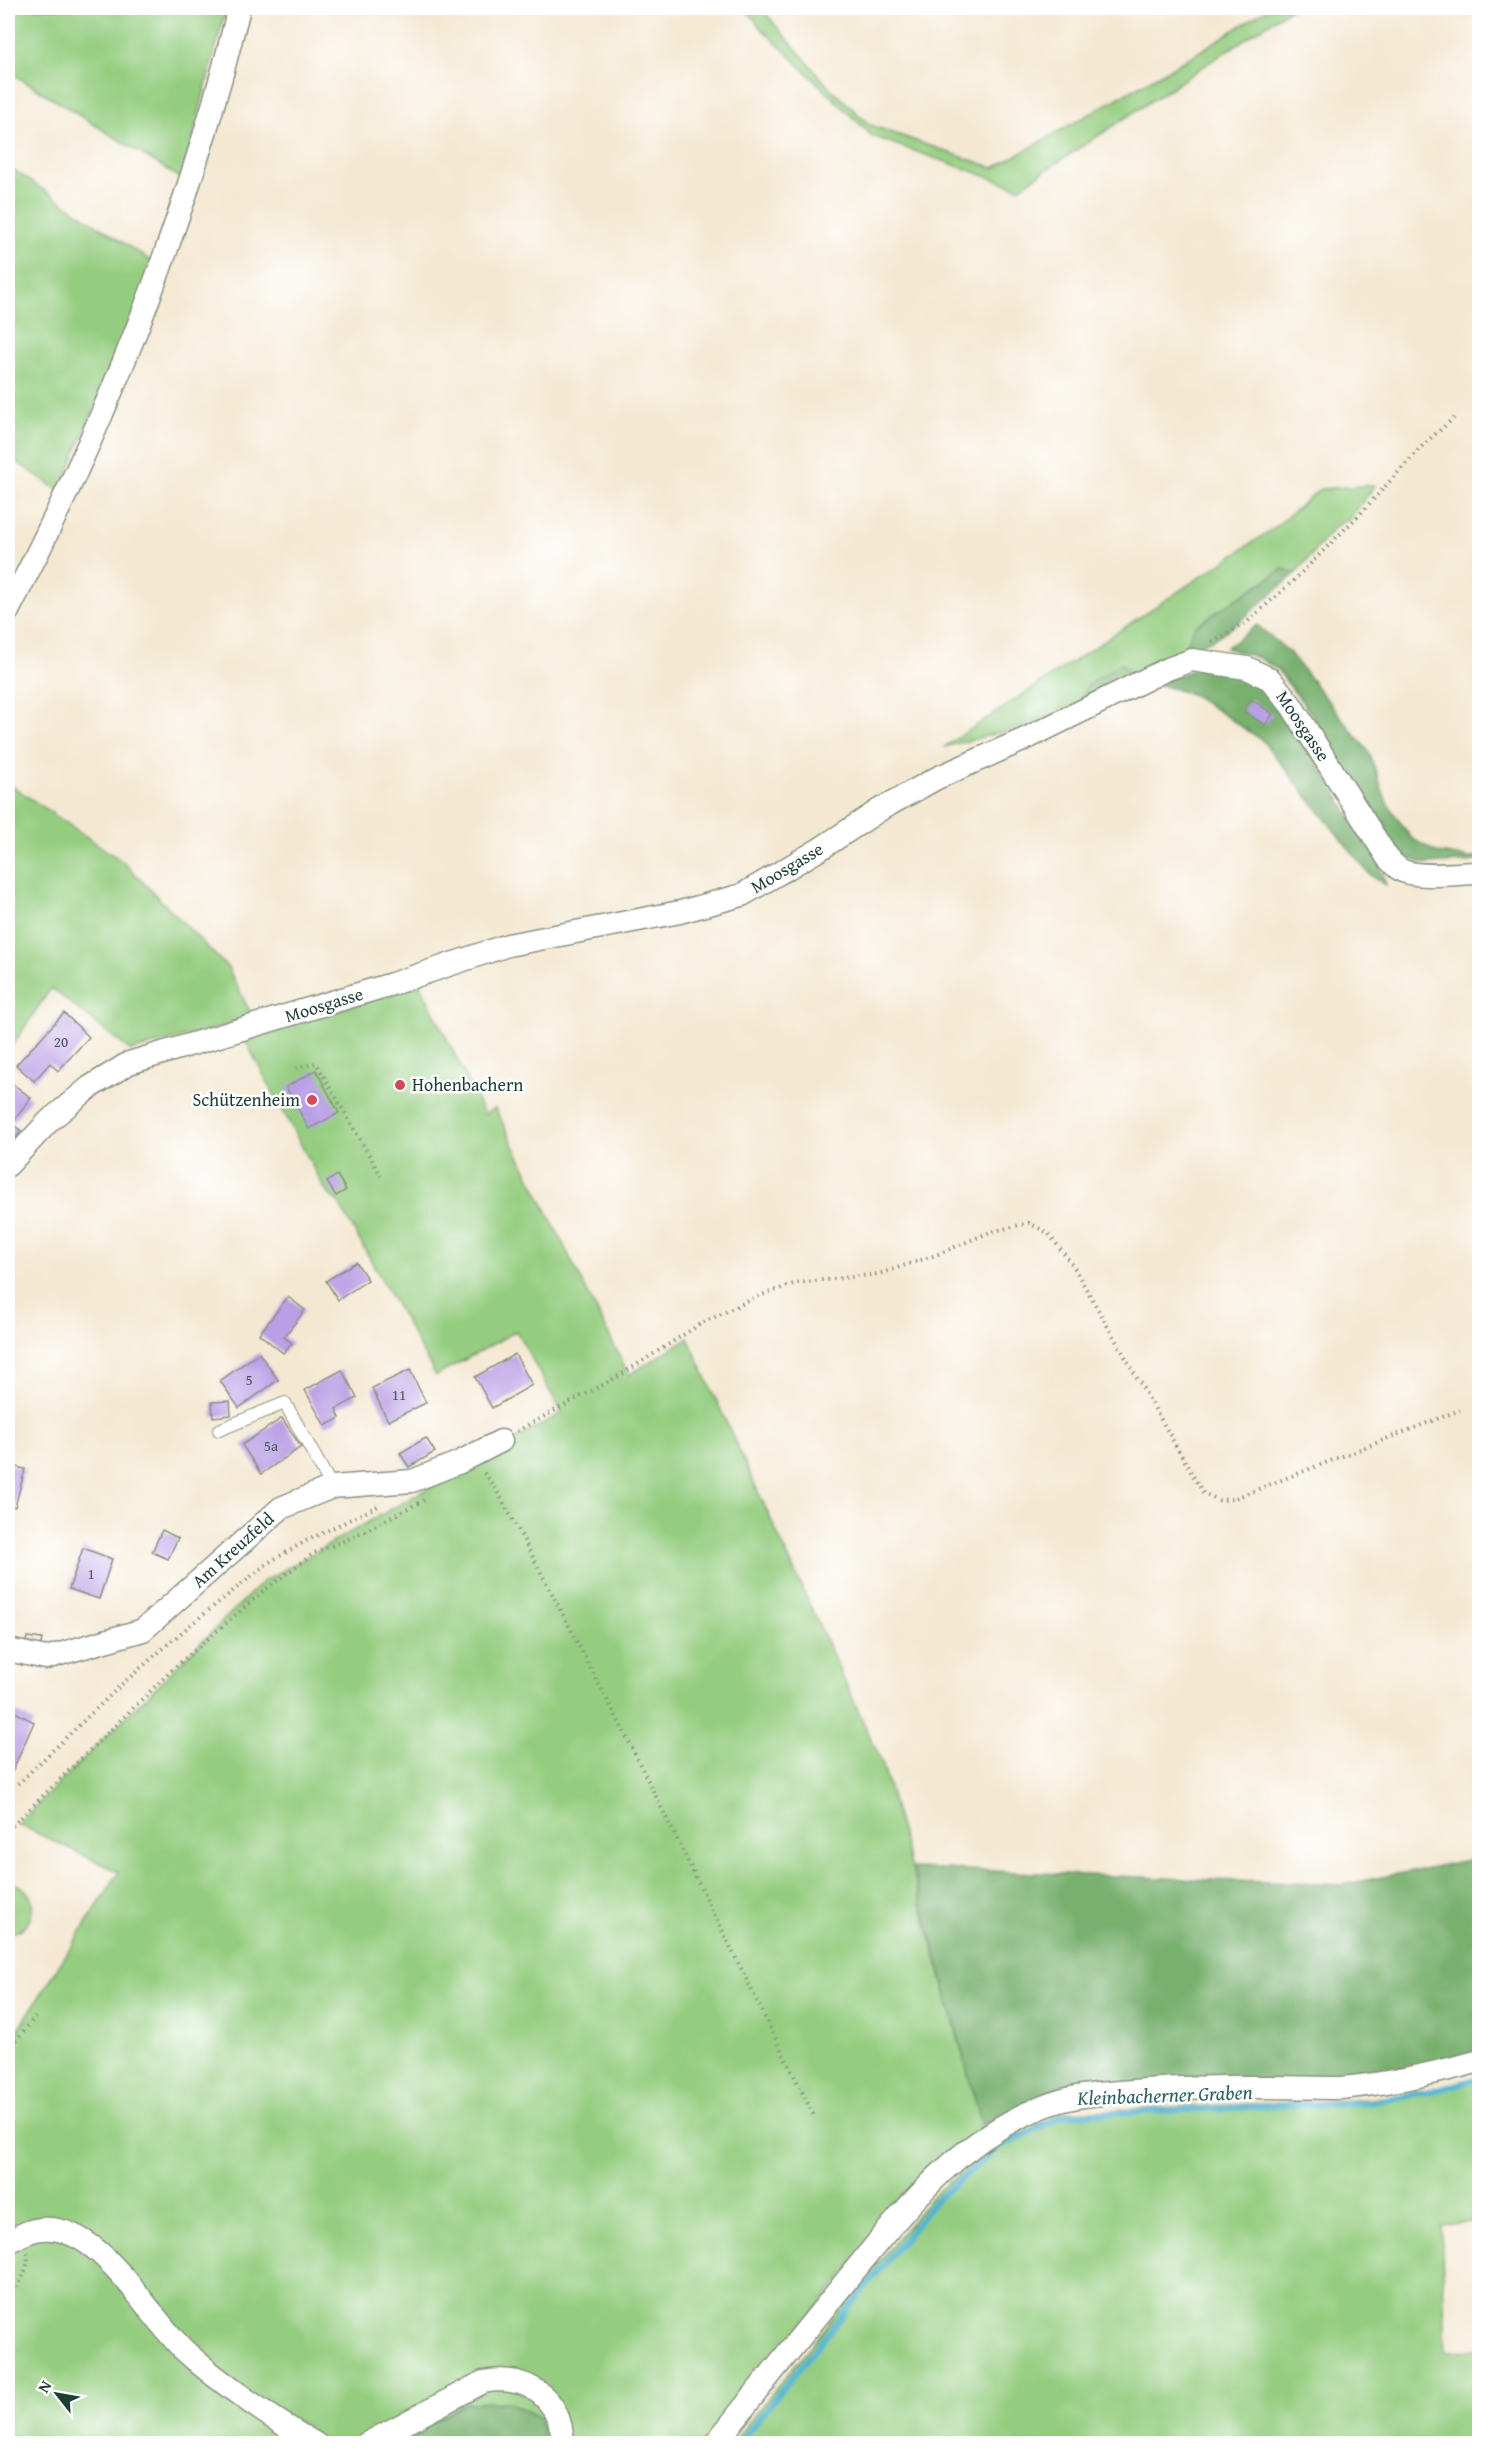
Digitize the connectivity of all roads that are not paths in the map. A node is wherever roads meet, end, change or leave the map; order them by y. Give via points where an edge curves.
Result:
1 (239, 8) edge
2 (8, 611) edge
3 (1479, 873) edge
4 (8, 1165) edge
5 (219, 1430) dead end
6 (501, 1441) road end
7 (332, 1487) junction
8 (8, 1650) edge
9 (1479, 2061) edge
10 (15, 2238) edge
11 (316, 2444) edge
12 (366, 2444) edge
13 (563, 2444) edge
14 (716, 2444) edge

1 - 2 street via 201,148 127,359 50,530
3 - 4 street, Moosgasse via 1412,873 1396,867 1292,705 1270,680 1247,668 1192,660 937,778 881,808 742,895 680,912 508,945 129,1063 90,1087 49,1121
5 - 7 lane via 285,1403
6 - 7 street, Am Kreuzfeld via 412,1481
7 - 8 street, Am Kreuzfeld via 281,1508 143,1630 46,1658
9 - 14 street via 1367,2086 1170,2087 1112,2093 1063,2100 1017,2117 968,2150 894,2220
10 - 11 street via 40,2229 57,2230 87,2244 123,2277 186,2352
12 - 13 street via 483,2382 501,2379 535,2388 558,2421

